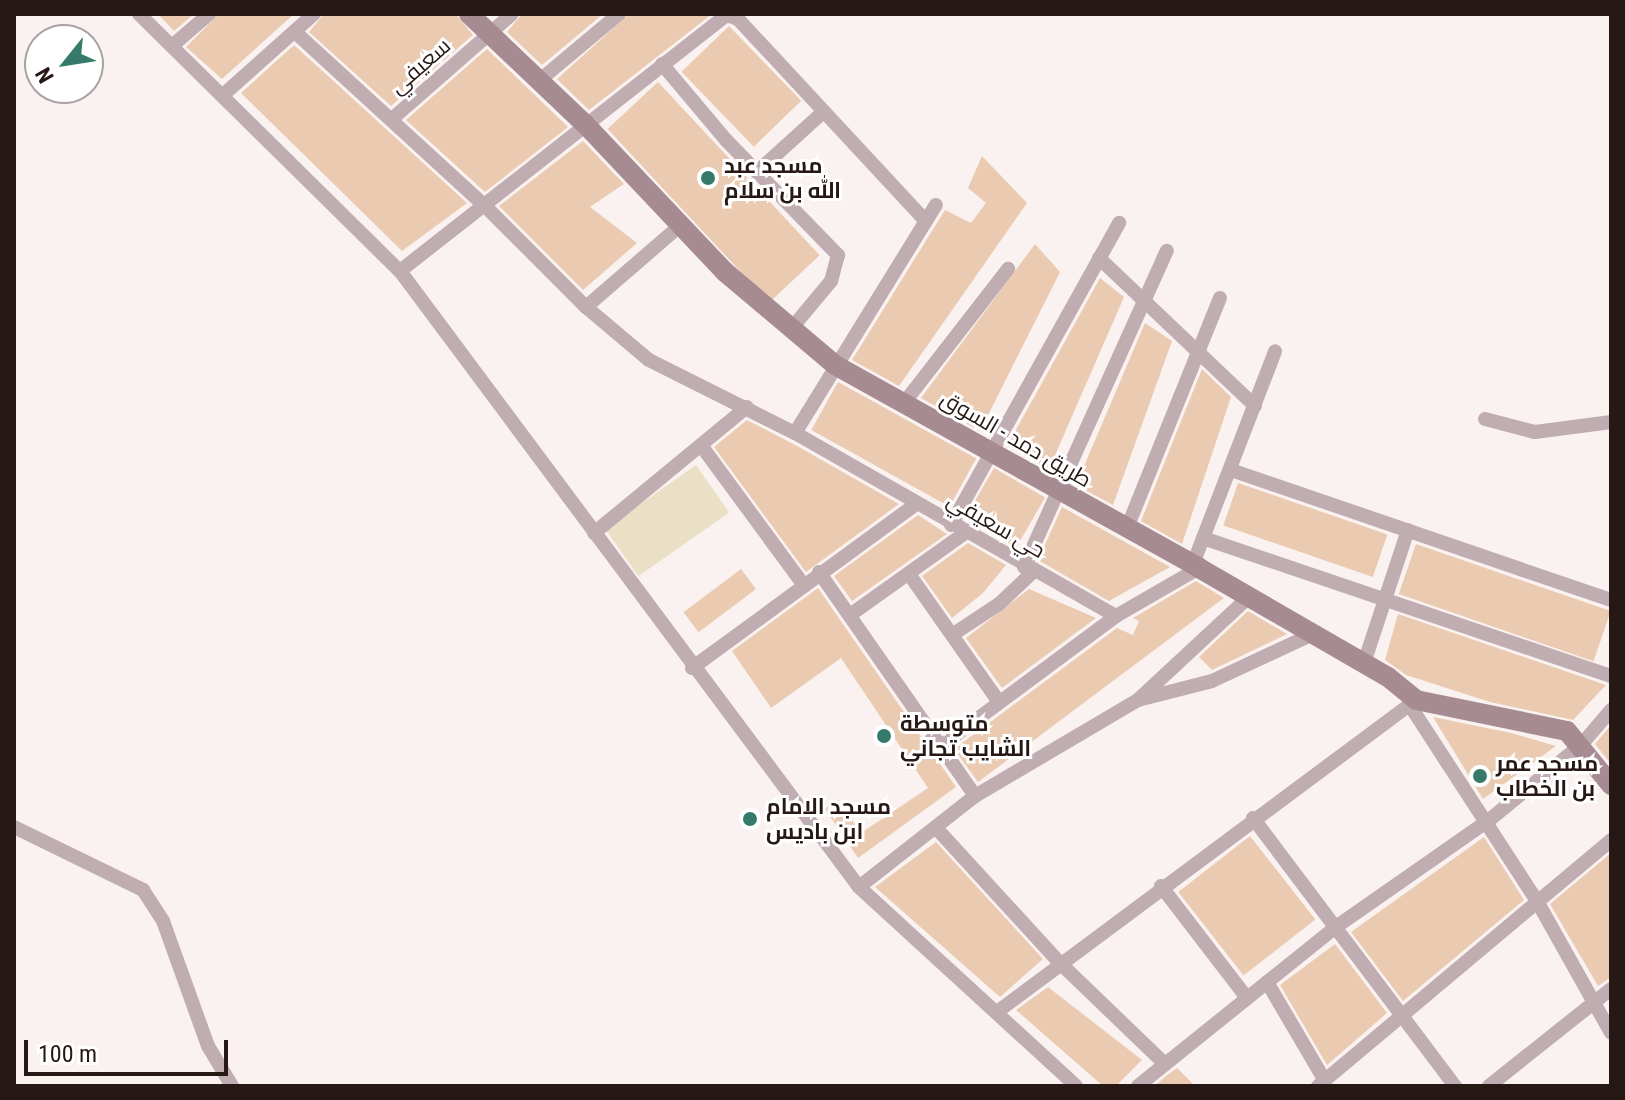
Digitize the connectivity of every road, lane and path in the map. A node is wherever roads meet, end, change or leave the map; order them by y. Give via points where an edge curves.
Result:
1 (139, 14) edge
2 (209, 14) edge
3 (469, 14) edge
4 (512, 14) edge
5 (619, 14) edge
6 (311, 15) edge
7 (295, 32) junction
8 (490, 33) junction
9 (173, 45) junction
10 (662, 64) junction
11 (540, 80) junction
12 (223, 95) junction
13 (822, 113) junction
14 (392, 119) junction
15 (585, 124) junction
16 (757, 172) junction
17 (936, 205) dead end
18 (486, 207) junction
19 (926, 221) junction
20 (683, 223) junction
21 (1119, 223) dead end
22 (1167, 251) dead end
23 (1099, 258) junction
24 (1008, 269) dead end
25 (400, 271) junction
26 (1144, 298) junction
27 (1220, 298) dead end
28 (586, 307) junction
29 (791, 329) junction
30 (1196, 351) junction
31 (1275, 351) dead end
32 (835, 365) junction
33 (904, 403) junction
34 (1255, 406) junction
35 (747, 407) junction
36 (1485, 419) dead end
37 (1611, 422) edge
38 (795, 433) junction
39 (703, 448) junction
40 (989, 452) junction
41 (1231, 470) junction
42 (1058, 493) junction
43 (916, 504) junction
44 (1127, 528) junction
45 (958, 529) junction
46 (1408, 530) junction
47 (594, 533) junction
48 (1203, 538) junction
49 (1196, 566) junction
50 (1029, 569) junction
51 (819, 572) junction
52 (909, 574) junction
53 (803, 584) junction
54 (1249, 597) junction
55 (1382, 600) junction
56 (1611, 600) edge
57 (850, 615) junction
58 (1116, 616) junction
59 (1313, 634) junction
60 (952, 635) junction
61 (1364, 663) junction
62 (692, 668) junction
63 (1611, 676) edge
64 (1138, 700) junction
65 (999, 702) junction
66 (1413, 702) junction
67 (1611, 710) edge
68 (1582, 744) junction
69 (941, 746) junction
70 (1611, 785) edge
71 (975, 796) junction
72 (1253, 818) junction
73 (1488, 821) junction
74 (14, 827) edge
75 (938, 830) junction
76 (1611, 840) edge
77 (1161, 886) junction
78 (859, 887) junction
79 (1537, 901) junction
80 (1333, 929) junction
81 (1060, 963) junction
82 (1267, 982) junction
83 (1611, 989) edge
84 (1247, 998) junction
85 (1594, 1002) junction
86 (997, 1012) junction
87 (1399, 1014) junction
88 (1611, 1033) edge
89 (1165, 1064) junction
90 (1321, 1083) edge
91 (232, 1086) edge
92 (1076, 1086) edge
93 (1138, 1086) edge
94 (1455, 1086) edge
95 (1489, 1086) edge

1 - 9 street
2 - 9 street
3 - 8 main road, طريق دمد - السوق
4 - 8 street, سعيفي
5 - 11 street
6 - 7 street
7 - 12 street
7 - 14 street
8 - 11 main road, طريق دمد - السوق
8 - 14 street, سعيفي
9 - 12 street
10 - 13 street via 723,17 733,16
10 - 15 street
10 - 16 street
11 - 15 main road, طريق دمد - السوق
12 - 25 street
13 - 16 street
13 - 19 street
14 - 18 street
15 - 18 street
15 - 20 main road, طريق دمد - السوق
16 - 29 street via 839,260 831,281
17 - 19 street
18 - 25 street
18 - 28 street
19 - 32 street
20 - 28 street
20 - 29 main road, طريق دمد - السوق via 725,272
21 - 23 street
22 - 26 street
23 - 26 street
23 - 40 street
24 - 33 street
25 - 47 street
26 - 30 street
26 - 42 street
27 - 30 street
28 - 35 street via 649,360
29 - 32 main road, طريق دمد - السوق
30 - 34 street
30 - 44 street
31 - 34 street
32 - 33 main road, طريق دمد - السوق
32 - 38 street
33 - 40 main road, طريق دمد - السوق
34 - 41 street
35 - 38 street
35 - 39 street
36 - 37 street via 1535,432
38 - 43 street
39 - 47 street
39 - 53 street
40 - 42 main road, طريق دمد - السوق
40 - 45 street
41 - 46 street
41 - 48 street
42 - 44 main road, طريق دمد - السوق
42 - 50 street
43 - 45 street, حي سعيفي
43 - 51 street, حي سعيفي
44 - 49 main road, طريق دمد - السوق
45 - 50 street, حي سعيفي
45 - 52 street
46 - 55 street
46 - 56 street
47 - 62 street
48 - 49 street
48 - 55 street
49 - 54 main road, طريق دمد - السوق
49 - 58 street
50 - 58 street, حي سعيفي
50 - 60 street via 999,604
51 - 53 street, حي سعيفي
51 - 57 street
52 - 57 street
52 - 60 street
53 - 62 street, حي سعيفي
54 - 59 main road, طريق دمد - السوق
54 - 64 street
55 - 61 street
55 - 63 street
57 - 69 street
58 - 65 street
59 - 61 main road, طريق دمد - السوق
59 - 64 street via 1212,681
60 - 65 street
61 - 66 main road, طريق دمد - السوق
62 - 78 street via 796,796
64 - 71 street
65 - 69 street
66 - 68 main road, طريق دمد - السوق via 1567,731
66 - 72 street
66 - 73 street
67 - 68 street
68 - 70 main road, طريق دمد - السوق
68 - 73 street
69 - 71 street
71 - 75 street
72 - 77 street
72 - 80 street
73 - 79 street
73 - 80 street
74 - 91 street via 143,890 163,921 208,1046
75 - 78 street
75 - 81 street
76 - 79 street
77 - 81 street
77 - 84 street
78 - 86 street
79 - 85 street
79 - 87 street
80 - 82 street
80 - 87 street
81 - 86 street
81 - 89 street
82 - 84 street
82 - 90 street
83 - 85 street
84 - 89 street
85 - 88 street
85 - 95 street
86 - 92 street
87 - 90 street
87 - 94 street
89 - 93 street

